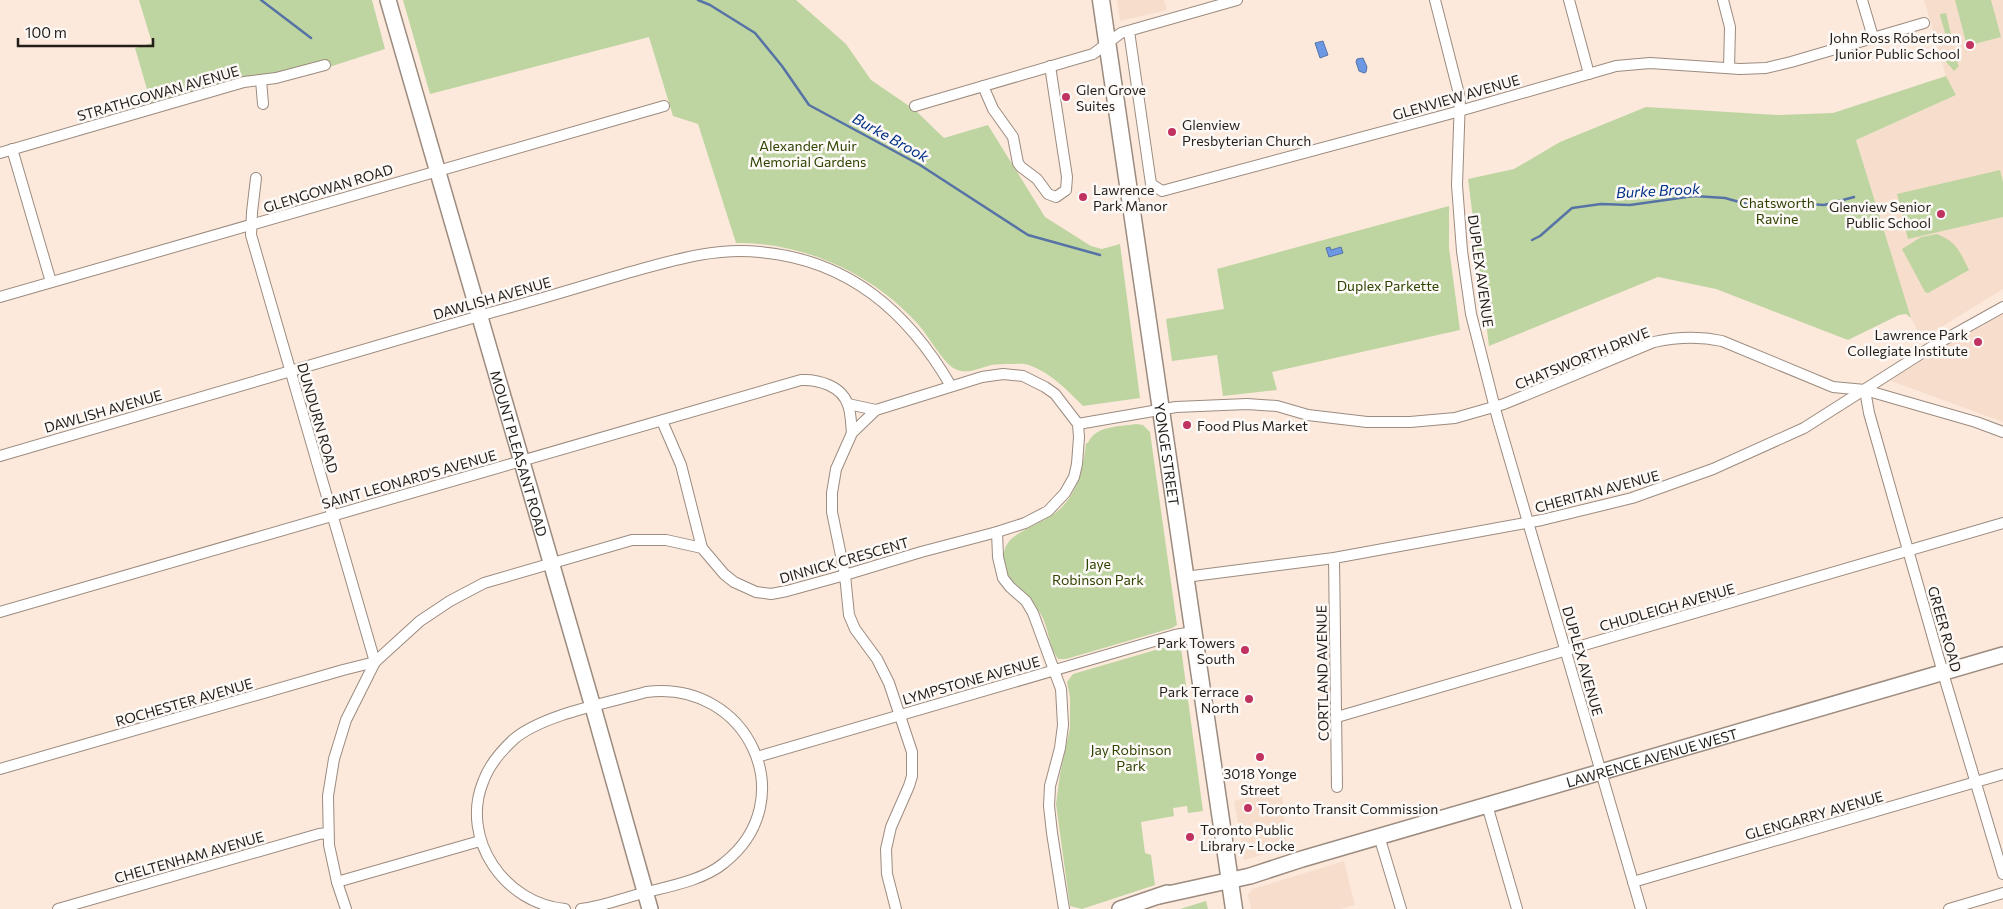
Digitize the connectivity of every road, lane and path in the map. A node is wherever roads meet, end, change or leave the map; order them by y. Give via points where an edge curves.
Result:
1 (388, 0) edge
2 (1101, 0) edge
3 (1237, 0) edge
4 (1435, 0) edge
5 (1569, 0) edge
6 (1723, 0) edge
7 (1862, 0) edge
8 (1924, 23) dead end
9 (1129, 31) junction
10 (1872, 37) junction
11 (1107, 43) junction
12 (325, 65) dead end
13 (1050, 66) junction
14 (1729, 68) junction
15 (1589, 74) junction
16 (261, 80) junction
17 (984, 86) junction
18 (263, 104) dead end
19 (664, 106) dead end
20 (914, 106) dead end
21 (1460, 111) junction
22 (12, 149) junction
23 (0, 153) edge
24 (437, 170) junction
25 (256, 178) dead end
26 (251, 226) junction
27 (51, 282) junction
28 (0, 297) edge
29 (2003, 307) edge
30 (479, 316) junction
31 (290, 371) junction
32 (951, 386) junction
33 (1865, 390) junction
34 (848, 404) junction
35 (1495, 407) junction
36 (1160, 409) junction
37 (876, 410) junction
38 (662, 421) junction
39 (1078, 424) junction
40 (2003, 432) edge
41 (852, 433) junction
42 (0, 456) edge
43 (521, 461) junction
44 (332, 516) junction
45 (1529, 523) junction
46 (2003, 523) edge
47 (996, 532) junction
48 (702, 548) junction
49 (1909, 551) junction
50 (1334, 558) junction
51 (551, 563) junction
52 (845, 575) junction
53 (1185, 577) junction
54 (0, 612) edge
55 (1193, 632) junction
56 (1567, 650) junction
57 (2003, 655) edge
58 (375, 662) junction
59 (1054, 671) junction
60 (1943, 673) junction
61 (593, 707) junction
62 (900, 715) junction
63 (1337, 717) junction
64 (757, 757) junction
65 (0, 769) edge
66 (1602, 773) junction
67 (2003, 774) edge
68 (1976, 782) junction
69 (1337, 787) dead end
70 (1487, 805) junction
71 (328, 832) junction
72 (1379, 836) junction
73 (480, 841) junction
74 (2003, 874) edge
75 (1228, 878) junction
76 (337, 882) junction
77 (1634, 882) junction
78 (645, 893) junction
79 (2003, 893) edge
80 (58, 909) edge
81 (346, 909) edge
82 (565, 909) edge
83 (580, 909) edge
84 (650, 909) edge
85 (896, 909) edge
86 (1064, 909) edge
87 (1120, 909) edge
88 (1234, 909) edge
89 (1401, 909) edge
90 (1517, 909) edge
91 (1641, 909) edge
92 (1949, 909) edge

1 - 24 main road, MOUNT PLEASANT ROAD
2 - 11 main road, YONGE STREET
3 - 9 street
4 - 21 street, DUPLEX AVENUE via 1459,90
5 - 15 street
6 - 14 street via 1730,27
7 - 10 street
8 - 10 street, GLENVIEW AVENUE
9 - 11 street
9 - 21 street, GLENVIEW AVENUE via 1151,184 1162,191
10 - 14 street, GLENVIEW AVENUE via 1781,65
11 - 13 street via 1093,54
11 - 36 main road, YONGE STREET
12 - 16 street, STRATHGOWAN AVENUE
13 - 17 street
13 - 17 street via 1067,177 1066,190 1056,197 1048,194 1037,179 1018,163 1013,137 992,109
14 - 15 street, GLENVIEW AVENUE via 1650,63 1616,66
15 - 21 street, GLENVIEW AVENUE
16 - 18 street
16 - 22 street, STRATHGOWAN AVENUE via 244,82
17 - 20 street
19 - 24 street, GLENGOWAN ROAD
21 - 35 street, DUPLEX AVENUE via 1457,185 1462,250 1471,314
22 - 23 street, STRATHGOWAN AVENUE
22 - 27 street
24 - 26 street, GLENGOWAN ROAD
24 - 30 main road, MOUNT PLEASANT ROAD
25 - 26 street, DUNDURN ROAD
26 - 27 street, GLENGOWAN ROAD
26 - 31 street, DUNDURN ROAD
27 - 28 street, GLENGOWAN ROAD
29 - 33 street, CHERITAN AVENUE via 1933,346
30 - 31 street, DAWLISH AVENUE
30 - 32 street, DAWLISH AVENUE via 684,257 744,251 784,255 824,267 875,295 918,336
30 - 43 main road, MOUNT PLEASANT ROAD
31 - 42 street, DAWLISH AVENUE
31 - 44 street, DUNDURN ROAD
32 - 37 street
32 - 39 street via 992,375 1024,376 1055,394
33 - 35 street, CHATSWORTH DRIVE via 1833,387 1722,341 1676,337 1654,342
33 - 40 street, CHATSWORTH DRIVE
33 - 45 street, CHERITAN AVENUE via 1804,428 1713,469 1612,504
33 - 49 street, GREER ROAD
34 - 37 street
34 - 38 street, SAINT LEONARD'S AVENUE via 827,384 811,379
34 - 41 street
35 - 36 street, CHATSWORTH DRIVE via 1455,418 1385,423 1324,417 1262,404
35 - 45 street, DUPLEX AVENUE
36 - 39 street, CHATSWORTH DRIVE
36 - 53 main road, YONGE STREET
37 - 41 street
38 - 43 street, SAINT LEONARD'S AVENUE
38 - 48 street via 681,465
39 - 47 street, DINNICK CRESCENT via 1078,464 1065,493 1038,517
41 - 52 street via 838,462 832,493 832,512
43 - 44 street, SAINT LEONARD'S AVENUE
43 - 51 main road, MOUNT PLEASANT ROAD
44 - 54 street, SAINT LEONARD'S AVENUE
44 - 58 street, DUNDURN ROAD
45 - 50 street, CHERITAN AVENUE
45 - 56 street, DUPLEX AVENUE
46 - 49 street, CHUDLEIGH AVENUE
47 - 52 street, DINNICK CRESCENT
47 - 59 street via 1003,578 1033,613
48 - 51 street via 677,541 640,539
48 - 52 street, DINNICK CRESCENT via 729,579 763,594 786,592
49 - 56 street, CHUDLEIGH AVENUE
49 - 60 street, GREER ROAD
50 - 53 street, CHERITAN AVENUE
50 - 63 street, CORTLAND AVENUE
51 - 58 street via 484,584 450,601 409,630
51 - 61 main road, MOUNT PLEASANT ROAD
52 - 62 street via 851,620 886,675
53 - 55 main road, YONGE STREET
55 - 59 street, LYMPSTONE AVENUE
55 - 75 main road, YONGE STREET
56 - 63 street, CHUDLEIGH AVENUE
56 - 66 street, DUPLEX AVENUE
57 - 60 main road, LAWRENCE AVENUE WEST
58 - 65 street, ROCHESTER AVENUE
58 - 71 street via 338,744 330,780
59 - 62 street, LYMPSTONE AVENUE
59 - 86 street via 1062,689 1064,716 1050,786 1050,814
60 - 66 main road, LAWRENCE AVENUE WEST
60 - 68 street, GREER ROAD
61 - 64 street via 660,690 690,694 714,704 733,719
61 - 73 street via 525,731 499,754 482,782 478,812
61 - 78 main road, MOUNT PLEASANT ROAD
62 - 64 street, LYMPSTONE AVENUE
62 - 85 street via 913,765 909,786 891,827 886,849 887,874
63 - 69 street, CORTLAND AVENUE
64 - 78 street via 761,782 759,805 753,825 736,852 710,872
66 - 70 main road, LAWRENCE AVENUE WEST
66 - 77 street, DUPLEX AVENUE
67 - 68 street, GLENGARRY AVENUE
68 - 74 street, GREER ROAD
68 - 77 street, GLENGARRY AVENUE
70 - 72 main road, LAWRENCE AVENUE WEST
70 - 90 street
71 - 76 street
71 - 80 street, CHELTENHAM AVENUE
72 - 75 main road, LAWRENCE AVENUE WEST via 1302,859 1278,861
72 - 89 street
73 - 76 street
73 - 82 street via 496,870 512,887 536,902
75 - 87 main road, LAWRENCE AVENUE WEST
75 - 88 main road, YONGE STREET
76 - 81 street
77 - 91 street, DUPLEX AVENUE
78 - 83 street
78 - 84 main road, MOUNT PLEASANT ROAD
79 - 92 street

